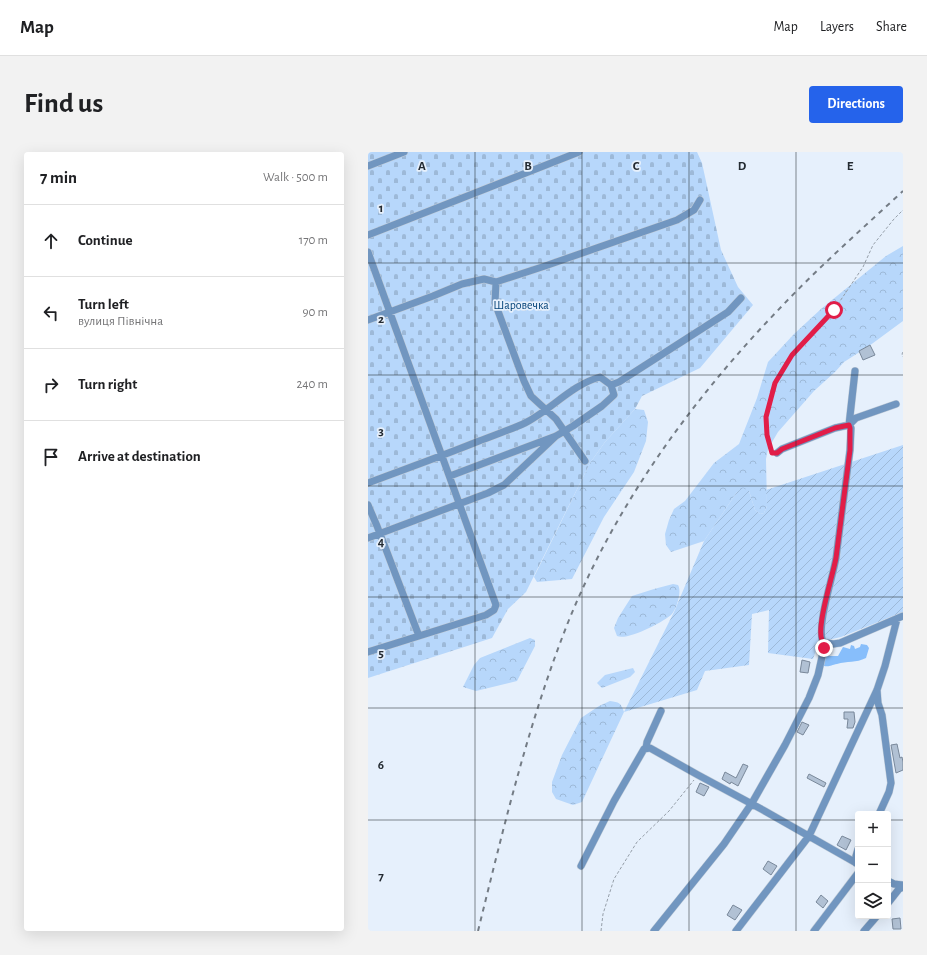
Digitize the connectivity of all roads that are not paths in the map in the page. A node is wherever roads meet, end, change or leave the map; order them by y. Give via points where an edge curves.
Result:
1 (387, 152) edge
2 (404, 152) edge
3 (579, 152) edge
4 (385, 160) junction
5 (368, 166) edge
6 (700, 200) dead end
7 (368, 235) edge
8 (368, 252) edge
9 (496, 282) junction
10 (741, 298) dead end
11 (390, 311) junction
12 (368, 320) edge
13 (855, 371) dead end
14 (611, 385) junction
15 (896, 404) dead end
16 (547, 410) junction
17 (849, 425) junction
18 (563, 432) junction
19 (556, 436) junction
20 (777, 453) road end
21 (442, 456) junction
22 (585, 461) dead end
23 (450, 476) junction
24 (368, 483) edge
25 (459, 503) junction
26 (368, 505) edge
27 (380, 534) junction
28 (368, 538) edge
29 (900, 617) edge
30 (419, 636) junction
31 (826, 644) junction
32 (368, 652) edge
33 (877, 690) junction
34 (661, 711) dead end
35 (646, 748) junction
36 (752, 803) junction
37 (880, 811) edge
38 (809, 836) junction
39 (855, 863) edge
40 (581, 866) dead end
41 (855, 877) edge
42 (891, 882) edge
43 (903, 886) edge
44 (891, 899) edge
45 (874, 919) edge
46 (654, 931) edge
47 (736, 931) edge
48 (814, 931) edge
49 (864, 931) edge

1 - 4 street
2 - 4 street
3 - 7 street
4 - 5 street
6 - 9 street via 694,210 677,220
8 - 11 street
9 - 11 street via 484,278 462,284
9 - 16 street via 495,303 524,381 531,396
10 - 14 street via 728,312
11 - 12 street
11 - 21 street
13 - 17 street
14 - 16 street via 600,377 589,380 563,396
14 - 18 street via 614,395
15 - 17 street via 856,418
16 - 18 street
16 - 21 street via 524,424
17 - 20 street via 835,428
17 - 31 street via 851,432 834,571 826,596 821,632 821,639
18 - 19 street
18 - 22 street
19 - 23 street
19 - 25 street via 504,485
21 - 23 street
21 - 24 street
23 - 25 street
25 - 27 street
25 - 30 street via 496,605 494,610 486,615
26 - 27 street
27 - 28 street
27 - 30 street
29 - 31 street via 848,640
29 - 33 street
30 - 32 street
31 - 36 street via 809,698
33 - 37 street via 891,783
33 - 38 street
34 - 35 street
35 - 36 street
35 - 40 street via 614,801
36 - 38 street
36 - 46 street via 724,844
38 - 39 street
38 - 47 street
41 - 48 street
42 - 43 street
43 - 44 street
45 - 49 street

